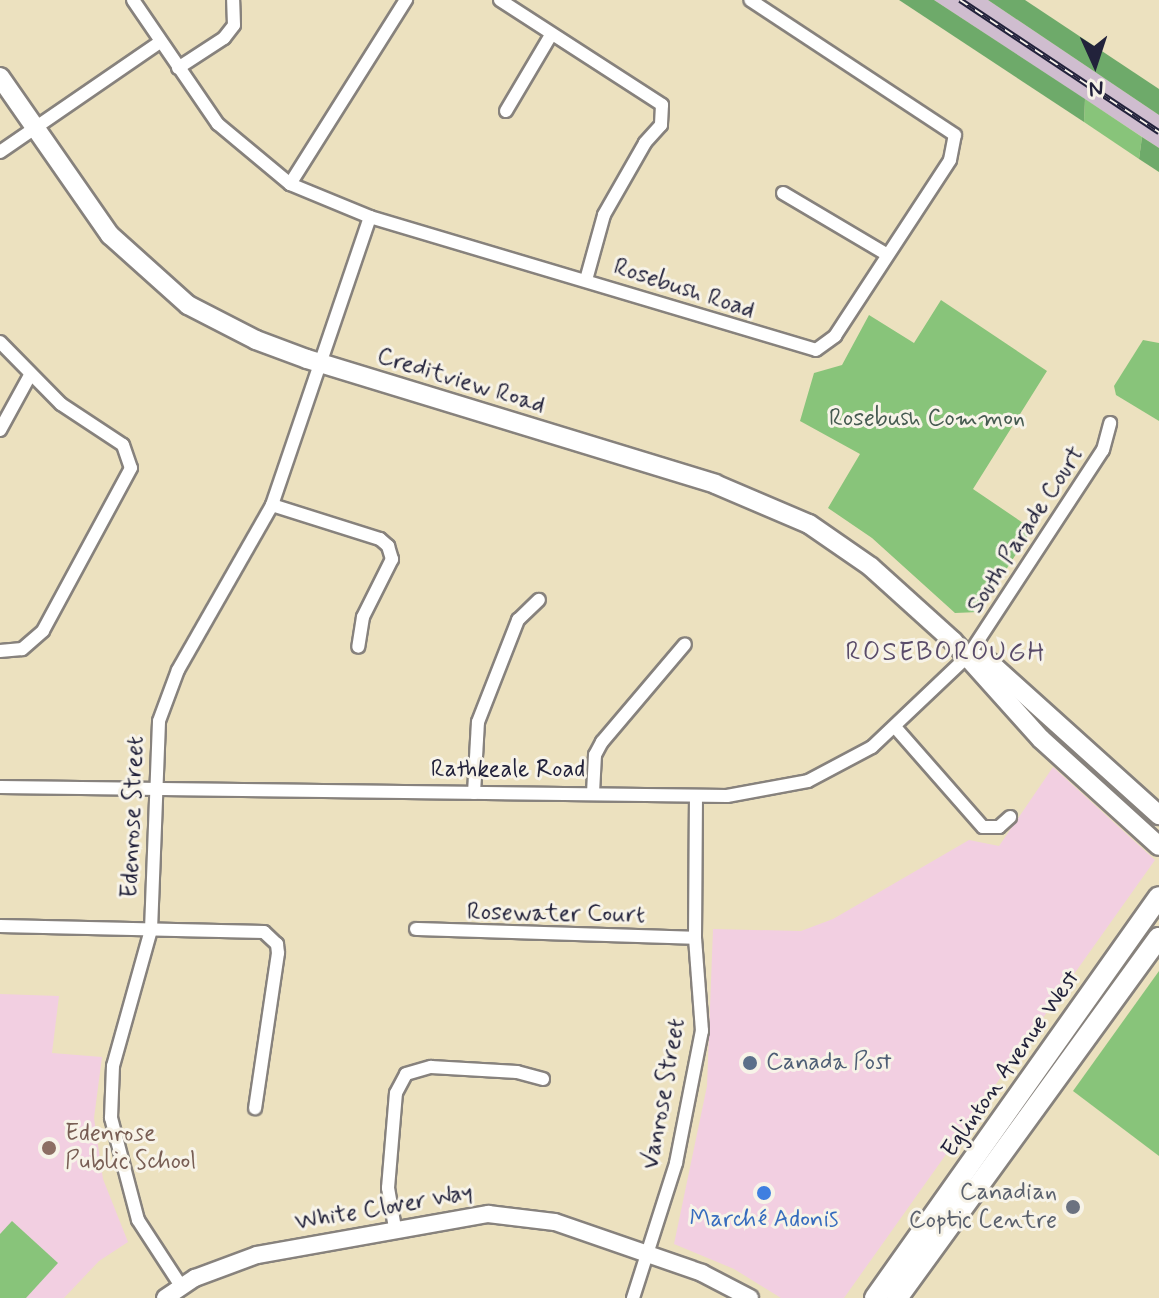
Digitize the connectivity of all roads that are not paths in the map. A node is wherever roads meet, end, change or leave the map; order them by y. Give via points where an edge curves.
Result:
1 (133, 0) edge
2 (233, 0) edge
3 (406, 0) edge
4 (500, 0) edge
5 (750, 0) edge
6 (551, 35) junction
7 (160, 42) junction
8 (178, 68) junction
9 (0, 77) edge
10 (506, 111) dead end
11 (35, 129) junction
12 (0, 152) edge
13 (290, 184) junction
14 (783, 193) dead end
15 (370, 217) junction
16 (886, 254) junction
17 (586, 280) junction
18 (0, 342) edge
19 (321, 364) junction
20 (29, 377) junction
21 (1110, 423) dead end
22 (0, 430) edge
23 (272, 505) junction
24 (539, 600) dead end
25 (685, 644) dead end
26 (358, 647) dead end
27 (0, 651) edge
28 (968, 656) junction
29 (895, 727) junction
30 (0, 787) edge
31 (153, 787) junction
32 (474, 793) junction
33 (593, 793) junction
34 (696, 796) junction
35 (1159, 815) edge
36 (1010, 817) dead end
37 (1159, 846) edge
38 (1159, 897) edge
39 (0, 926) edge
40 (416, 929) dead end
41 (151, 930) junction
42 (695, 938) junction
43 (1155, 948) edge
44 (543, 1079) dead end
45 (255, 1108) dead end
46 (395, 1228) junction
47 (650, 1255) junction
48 (181, 1286) junction
49 (165, 1298) edge
50 (633, 1298) edge
51 (750, 1298) edge
52 (875, 1298) edge
53 (897, 1298) edge

1 - 7 street, Rosebush Road
2 - 8 street via 234,25 224,38
3 - 13 street
4 - 6 street
5 - 16 street, Rosebush Road via 955,135 950,160
6 - 10 street
6 - 17 street via 662,105 664,116 609,202
7 - 8 street, Rosebush Road
7 - 11 street
8 - 13 street, Rosebush Road via 218,124
9 - 11 main road, Creditview Road
11 - 12 street
11 - 19 main road, Creditview Road via 110,235 143,269 188,305 256,340
13 - 15 street, Rosebush Road
14 - 16 street
15 - 17 street, Rosebush Road
15 - 19 street, Edenrose Street
16 - 17 street, Rosebush Road via 835,336 816,350
18 - 20 street
19 - 23 street, Edenrose Street
19 - 28 main road, Creditview Road via 776,507 871,567
20 - 22 street
20 - 27 street via 123,445 131,468 43,631 22,649
21 - 28 street, South Parade Court via 1103,450
23 - 26 street via 388,546 392,559 363,617
23 - 31 street, Edenrose Street via 178,670 159,721
24 - 32 street via 518,620 478,722
25 - 33 street via 602,742 595,755
28 - 29 street, Rathkeale Road
28 - 35 main road, Creditview Road via 989,662
28 - 37 main road, Creditview Road via 977,674 1041,739
29 - 34 street, Rathkeale Road via 845,765 808,781 783,789
29 - 36 street via 983,827 999,827
30 - 31 street, Rathkeale Road
31 - 32 street, Rathkeale Road
31 - 41 street, Edenrose Street
32 - 33 street, Rathkeale Road
33 - 34 street, Rathkeale Road
34 - 42 street, Vanrose Street
38 - 52 main road, Eglinton Avenue West
39 - 41 street
40 - 42 street, Rosewater Court
41 - 45 street via 255,931 277,944
41 - 48 street, Edenrose Street via 113,1066 111,1118 138,1220
42 - 47 street, Vanrose Street via 702,1031 676,1163
43 - 53 main road, Eglinton Avenue West
44 - 46 street via 517,1072 431,1067 406,1074 396,1093 388,1188
46 - 47 street, White Clover Way via 461,1216 516,1215 555,1222
46 - 48 street, White Clover Way via 239,1260
47 - 50 street, Vanrose Street
47 - 51 street, White Clover Way
48 - 49 street, White Clover Way

